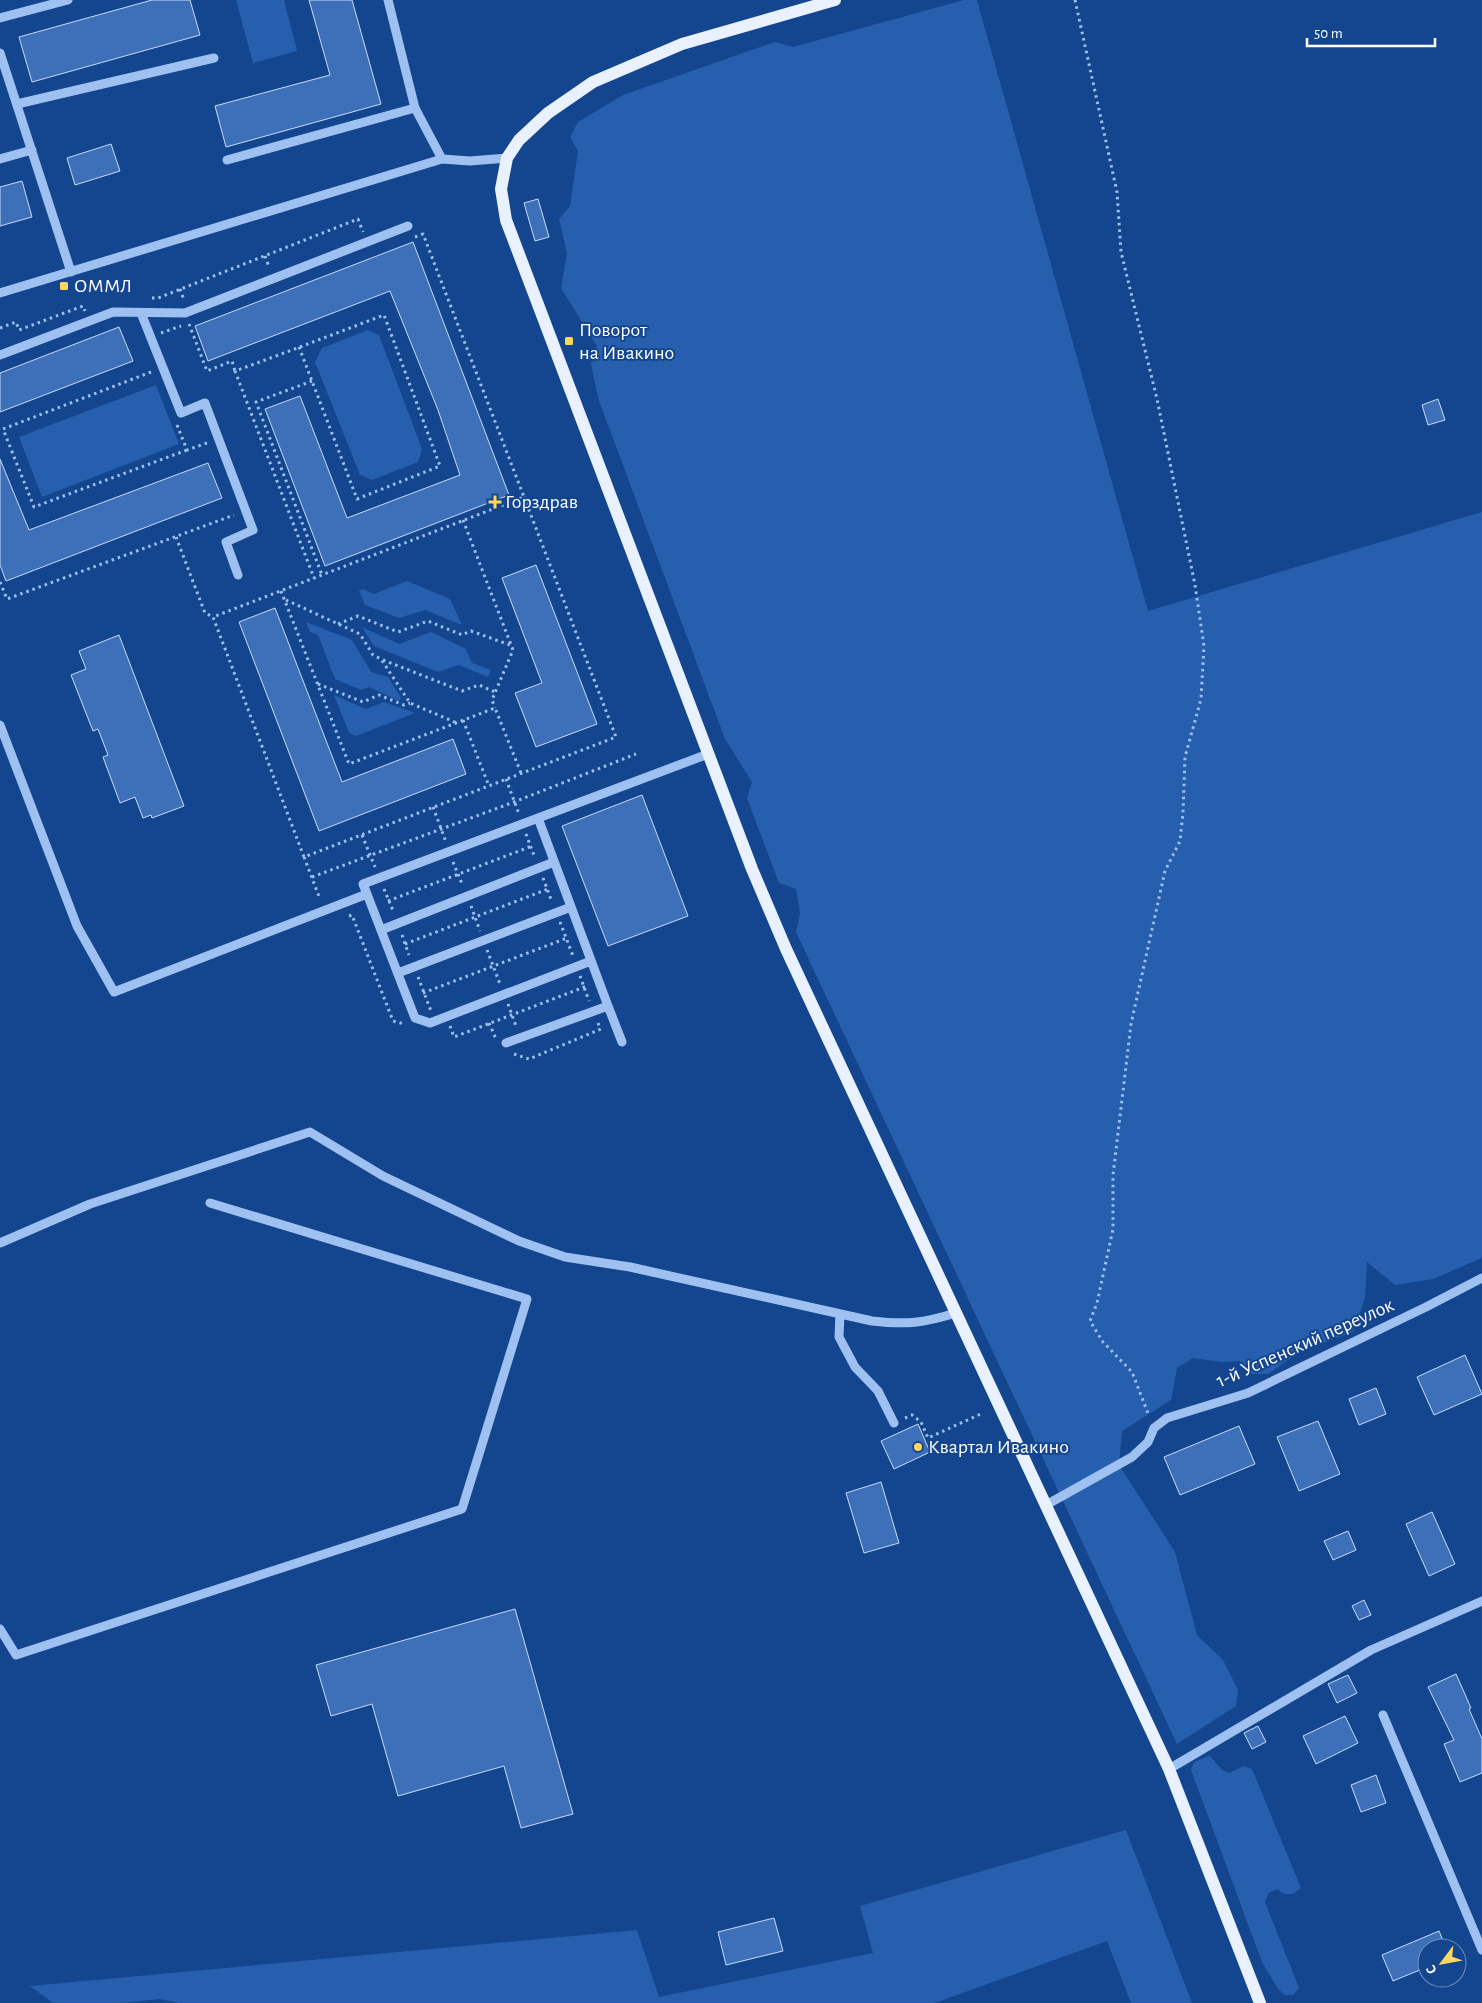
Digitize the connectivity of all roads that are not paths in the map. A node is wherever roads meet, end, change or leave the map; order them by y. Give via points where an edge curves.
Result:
1 (25, 0) edge
2 (68, 0) edge
3 (388, 0) edge
4 (835, 0) edge
5 (811, 3) edge
6 (27, 11) junction
7 (0, 18) edge
8 (0, 53) edge
9 (214, 58) dead end
10 (17, 104) junction
11 (415, 108) junction
12 (32, 150) junction
13 (508, 158) junction
14 (0, 159) edge
15 (442, 159) junction
16 (227, 160) dead end
17 (408, 226) dead end
18 (71, 272) junction
19 (0, 293) edge
20 (141, 313) junction
21 (0, 355) edge
22 (238, 576) dead end
23 (0, 725) edge
24 (708, 754) junction
25 (538, 818) junction
26 (554, 862) junction
27 (367, 894) junction
28 (571, 907) junction
29 (381, 930) junction
30 (591, 961) junction
31 (398, 973) junction
32 (608, 1006) junction
33 (622, 1042) dead end
34 (506, 1043) dead end
35 (210, 1203) dead end
36 (0, 1243) edge
37 (1482, 1278) edge
38 (956, 1312) junction
39 (840, 1314) junction
40 (894, 1423) road end
41 (1046, 1505) junction
42 (1482, 1601) edge
43 (0, 1629) edge
44 (1383, 1715) dead end
45 (1169, 1769) junction
46 (1482, 1950) edge
47 (1260, 2003) edge

1 - 6 street
2 - 6 street
3 - 11 street
4 - 5 main road
5 - 13 main road via 682,44 593,82 548,113 520,140
6 - 7 street
8 - 10 street
9 - 10 street
10 - 12 street
11 - 15 street
11 - 16 street
12 - 14 street
12 - 18 street
13 - 15 street
13 - 24 main road via 501,189 506,220
15 - 18 street
17 - 20 street via 185,314
18 - 19 street
20 - 21 street via 113,312
20 - 22 street via 181,413 205,402 250,521 253,530 226,542
23 - 27 street via 76,926 114,992
24 - 25 street
24 - 38 main road via 786,949
25 - 26 street
25 - 27 street via 363,884
26 - 28 street
26 - 29 street
27 - 29 street
28 - 30 street
28 - 31 street
29 - 31 street
30 - 31 street via 430,1023 415,1018
30 - 32 street
32 - 33 street
32 - 34 street
35 - 43 street via 527,1299 462,1509 16,1655
36 - 39 street via 90,1204 310,1132 383,1176 519,1241 565,1257 630,1267
37 - 41 street, 1-й Успенский переулок via 1248,1393 1167,1418 1154,1428 1148,1442 1132,1457
38 - 39 street via 930,1321 901,1324
38 - 41 main road
39 - 40 street via 839,1337 855,1367 878,1391
41 - 45 main road
42 - 45 street via 1372,1650
44 - 46 street
45 - 47 main road

